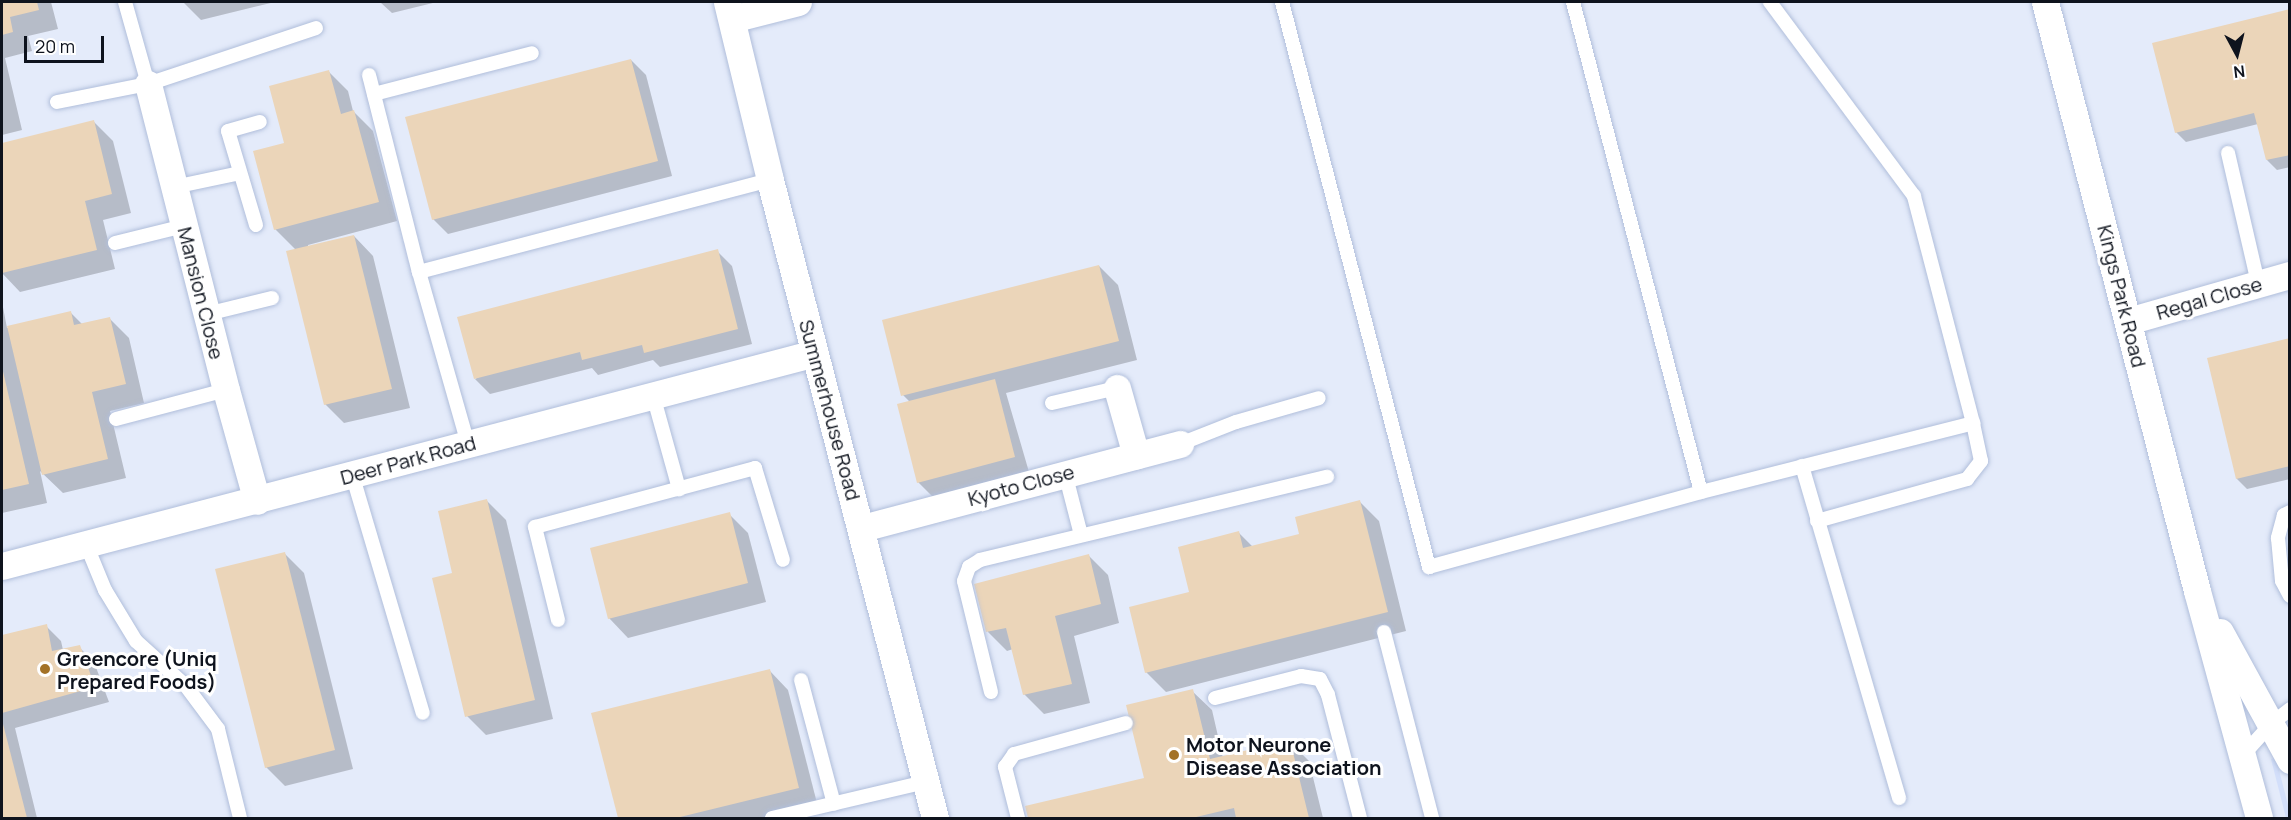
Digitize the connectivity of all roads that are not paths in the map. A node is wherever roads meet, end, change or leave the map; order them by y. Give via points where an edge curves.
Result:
1 (125, 2) edge
2 (798, 2) edge
3 (1282, 2) edge
4 (1574, 2) edge
5 (1770, 2) edge
6 (2045, 2) edge
7 (730, 10) edge
8 (316, 28) dead end
9 (532, 53) dead end
10 (369, 75) dead end
11 (148, 84) junction
12 (374, 94) junction
13 (57, 102) dead end
14 (260, 122) dead end
15 (2228, 153) dead end
16 (240, 173) junction
17 (770, 180) junction
18 (174, 187) junction
19 (256, 225) dead end
20 (184, 226) junction
21 (114, 243) dead end
22 (419, 272) junction
23 (2289, 275) edge
24 (2258, 283) junction
25 (272, 298) dead end
26 (207, 314) junction
27 (2128, 321) junction
28 (815, 353) junction
29 (1117, 388) joint
30 (226, 390) junction
31 (653, 394) junction
32 (1319, 398) dead end
33 (1052, 403) dead end
34 (116, 419) dead end
35 (1973, 423) junction
36 (468, 444) junction
37 (1180, 444) joint
38 (1136, 455) junction
39 (1802, 466) junction
40 (1065, 473) junction
41 (352, 474) junction
42 (1327, 477) dead end
43 (679, 489) junction
44 (1701, 492) junction
45 (257, 501) junction
46 (2289, 513) edge
47 (1817, 521) junction
48 (862, 528) junction
49 (1081, 534) junction
50 (86, 544) junction
51 (783, 560) dead end
52 (2, 566) edge
53 (2197, 591) junction
54 (2289, 596) edge
55 (558, 620) dead end
56 (1384, 632) dead end
57 (801, 680) dead end
58 (991, 692) dead end
59 (1215, 698) dead end
60 (423, 713) dead end
61 (2280, 717) edge
62 (1126, 723) dead end
63 (2243, 755) junction
64 (2289, 760) edge
65 (926, 782) junction
66 (1899, 798) dead end
67 (834, 804) junction
68 (240, 819) edge
69 (772, 819) edge
70 (935, 819) edge
71 (1018, 819) edge
72 (1360, 819) edge
73 (1432, 819) edge
74 (2259, 819) edge

1 - 11 lane
2 - 7 street
3 - 44 lane via 1429,567
4 - 44 lane
5 - 35 lane via 1914,196
6 - 27 street, Kings Park Road
7 - 17 street, Summerhouse Road
8 - 11 lane
9 - 12 lane
10 - 12 lane
11 - 13 lane
11 - 18 street, Mansion Close
12 - 22 lane
14 - 16 lane via 228,131
15 - 24 lane
16 - 18 lane
16 - 19 lane
17 - 22 lane
17 - 28 street, Summerhouse Road
18 - 20 street, Mansion Close
20 - 21 lane
20 - 26 street, Mansion Close
22 - 36 lane
23 - 24 street, Regal Close
24 - 27 street, Regal Close
25 - 26 lane
26 - 30 street, Mansion Close
27 - 53 street, Kings Park Road
28 - 31 street, Deer Park Road
28 - 48 street, Summerhouse Road
29 - 33 lane
29 - 38 street
30 - 34 lane
30 - 45 street, Mansion Close
31 - 36 street, Deer Park Road
31 - 43 lane
32 - 37 lane via 1236,422
35 - 39 lane
35 - 47 lane via 1981,461 1967,479
36 - 41 street, Deer Park Road
37 - 38 street, Kyoto Close
38 - 40 street, Kyoto Close
39 - 44 lane
39 - 47 lane
40 - 48 street, Kyoto Close
40 - 49 lane
41 - 45 street, Deer Park Road
41 - 60 lane
42 - 49 lane
43 - 51 lane via 755,468
43 - 55 lane via 535,527
45 - 50 street, Deer Park Road
46 - 54 lane via 2284,515 2278,538 2282,581
47 - 66 lane
48 - 65 street, Summerhouse Road
49 - 58 lane via 994,555 969,567 964,581
50 - 52 street, Deer Park Road
50 - 68 lane via 105,590 136,641 186,686 218,729
53 - 61 street, Kings Park Road
53 - 63 street, Kings Park Road
56 - 73 lane
57 - 67 lane
59 - 72 lane via 1301,676 1320,679 1328,695
61 - 63 lane
61 - 64 street, Kings Park Road
62 - 71 lane via 1014,754 1005,767
63 - 74 street, Kings Park Road
65 - 67 lane
65 - 70 street, Summerhouse Road
67 - 69 lane

